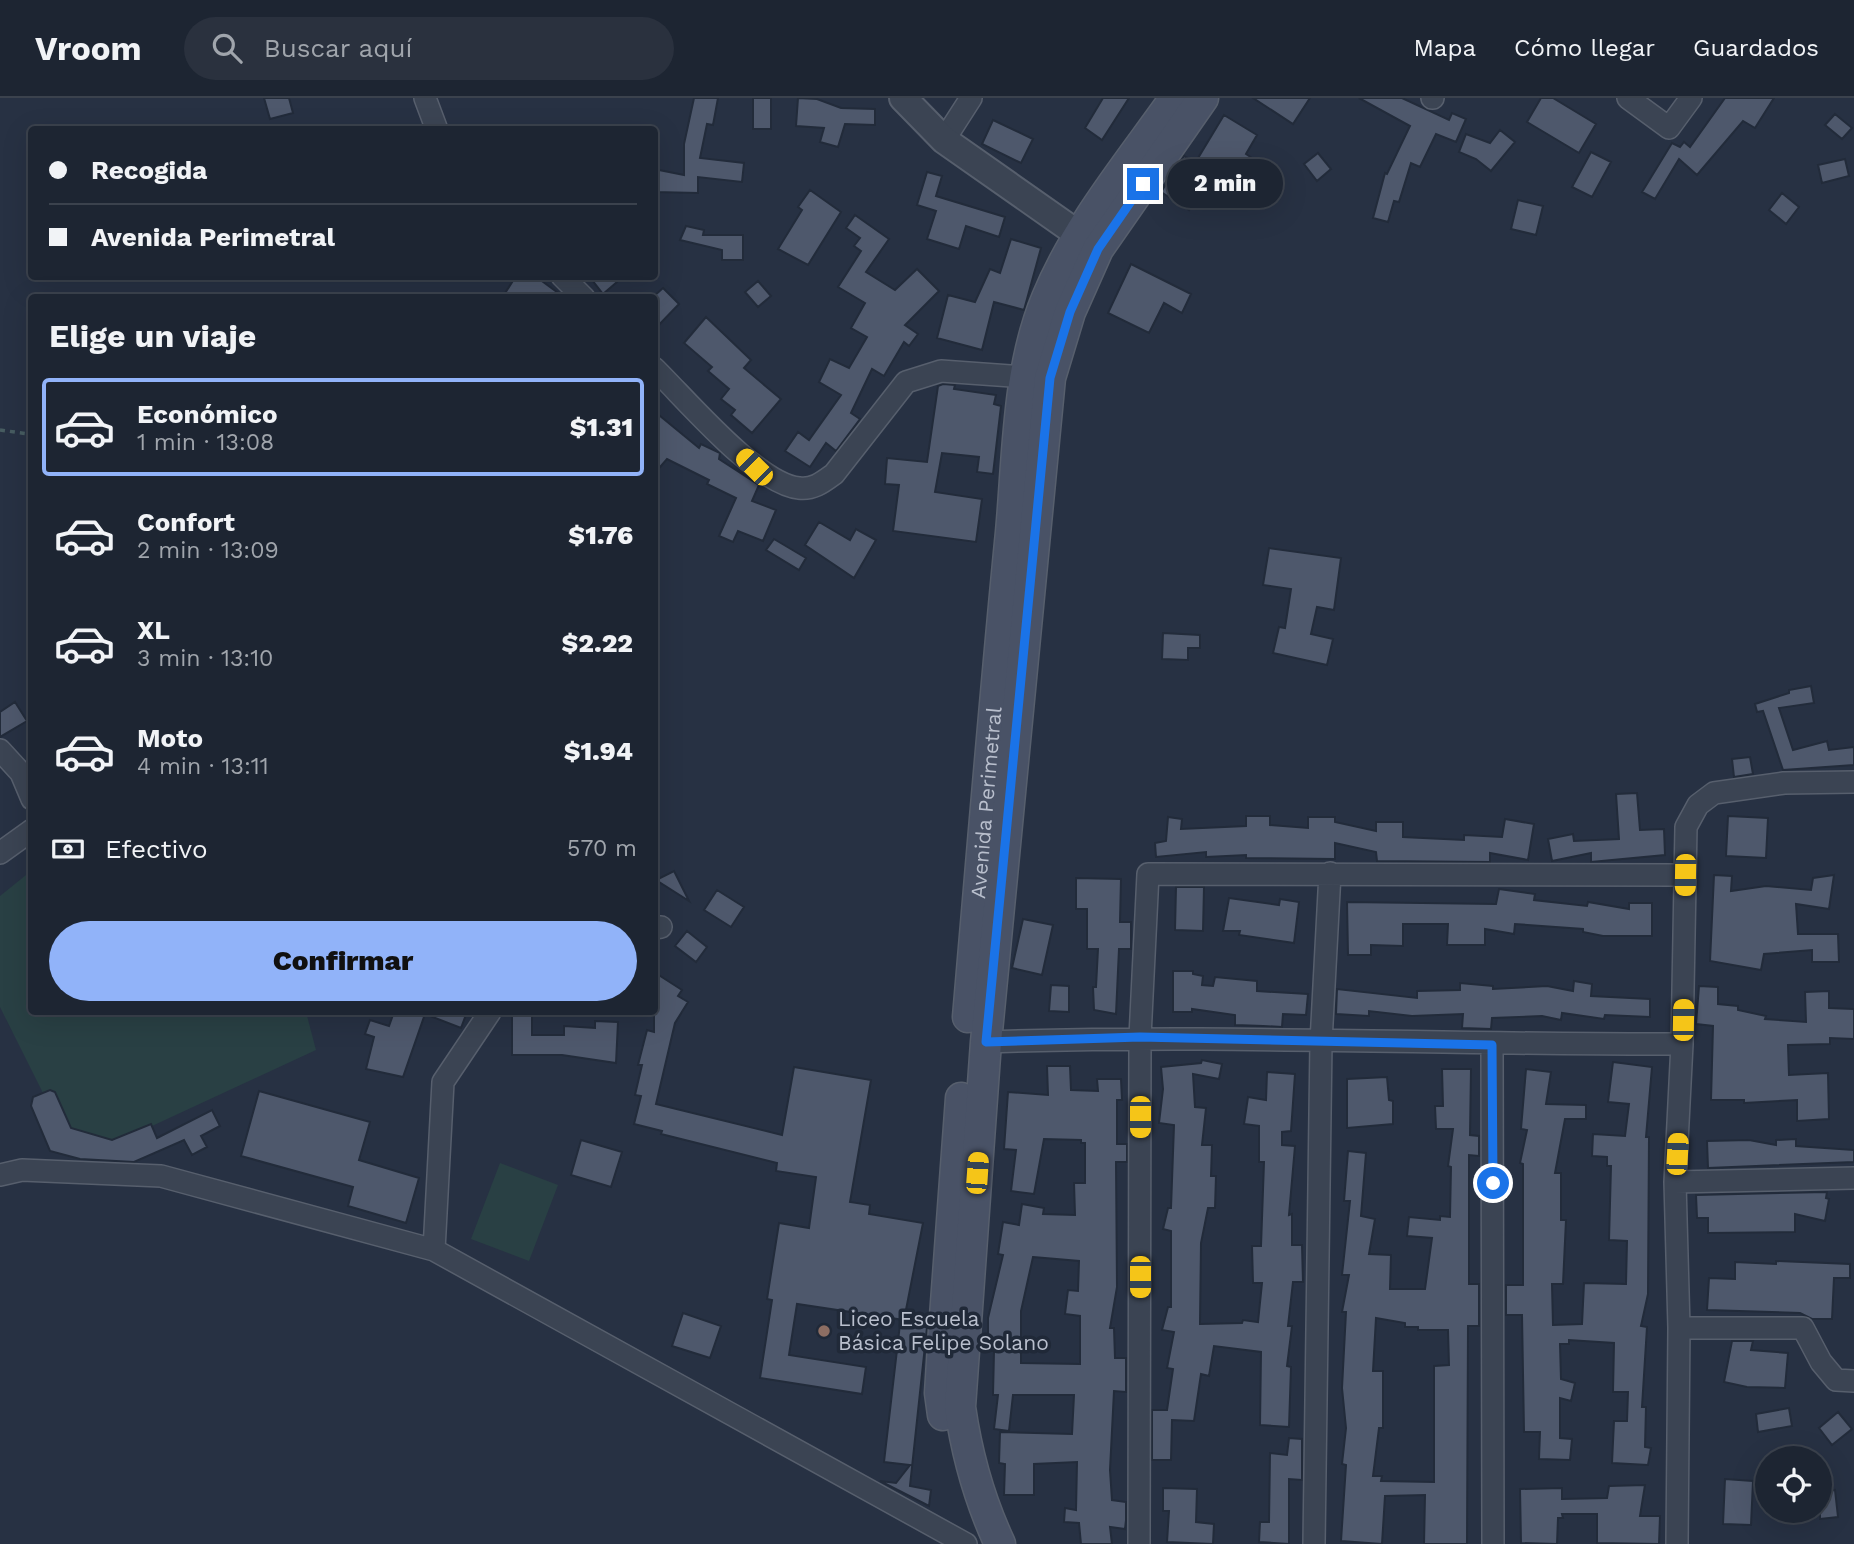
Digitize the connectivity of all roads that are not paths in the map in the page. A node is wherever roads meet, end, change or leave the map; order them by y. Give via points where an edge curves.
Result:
1 (425, 98) edge
2 (903, 98) edge
3 (971, 98) edge
4 (1175, 98) edge
5 (1203, 98) edge
6 (1628, 98) edge
7 (1691, 98) edge
8 (436, 126) edge
9 (944, 140) junction
10 (1088, 241) junction
11 (566, 280) edge
12 (579, 294) edge
13 (658, 372) edge
14 (1026, 377) junction
15 (0, 750) edge
16 (1854, 782) edge
17 (28, 790) edge
18 (28, 833) edge
19 (0, 853) edge
20 (1330, 873) junction
21 (1685, 875) junction
22 (488, 1015) edge
23 (1140, 1037) junction
24 (986, 1042) junction
25 (1321, 1042) junction
26 (1682, 1044) junction
27 (1492, 1045) junction
28 (0, 1175) edge
29 (1854, 1178) edge
30 (1675, 1182) junction
31 (433, 1250) junction
32 (1679, 1328) junction
33 (1854, 1381) edge
34 (966, 1544) edge
35 (978, 1544) edge
36 (1000, 1544) edge
37 (1139, 1544) edge
38 (1314, 1544) edge
39 (1493, 1544) edge
40 (1677, 1544) edge

1 - 8 street
2 - 9 street
3 - 9 street
4 - 10 main road, Avenida Perimetral
5 - 10 main road, Avenida Perimetral
6 - 7 street via 1669,128
9 - 10 street
10 - 14 main road, Avenida Perimetral via 1046,299
10 - 24 main road, Avenida Perimetral via 1050,378
11 - 12 street
13 - 14 street via 754,467 782,484 801,489 818,486 834,474 906,382 941,371
14 - 35 main road, Avenida Perimetral via 966,1043 940,1393 950,1463
15 - 17 street via 21,773
16 - 21 street via 1784,783 1714,793 1698,805 1686,827
18 - 19 street
20 - 21 street
20 - 23 street via 1149,874
20 - 25 street
21 - 26 street
22 - 31 street via 443,1083
23 - 24 street
23 - 25 street
23 - 37 street
24 - 36 main road, Avenida Perimetral via 960,1407 968,1461
25 - 27 street
25 - 38 street
26 - 27 street
26 - 30 street
27 - 39 street
28 - 31 street via 22,1170 162,1177
29 - 30 street
30 - 32 street
31 - 34 street
32 - 33 street via 1803,1328 1836,1380
32 - 40 street

